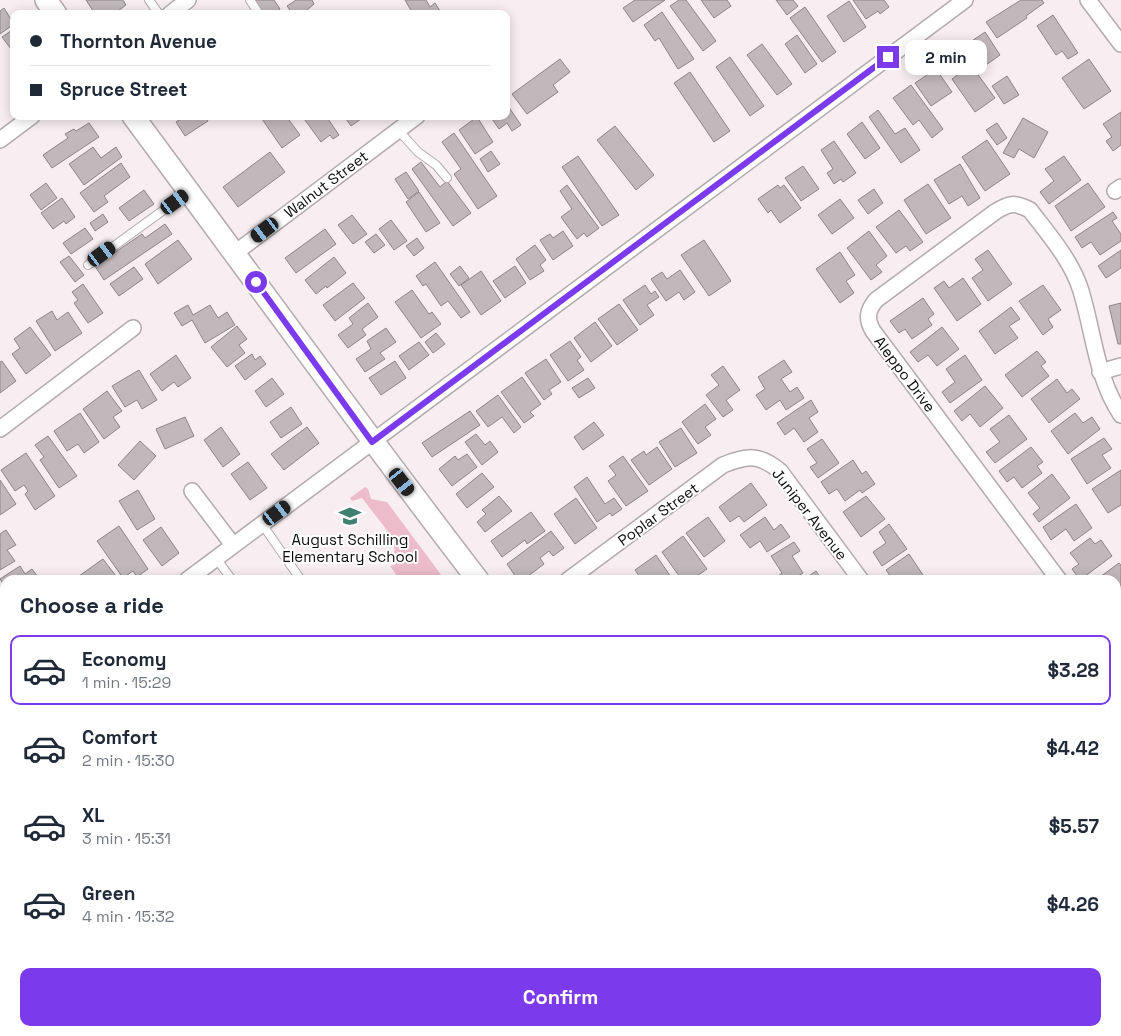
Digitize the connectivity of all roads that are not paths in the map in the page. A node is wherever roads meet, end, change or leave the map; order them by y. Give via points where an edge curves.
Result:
1 (188, 0) edge
2 (965, 0) edge
3 (1088, 0) edge
4 (175, 10) edge
5 (1121, 44) edge
6 (27, 120) edge
7 (136, 120) edge
8 (412, 120) edge
9 (398, 130) junction
10 (0, 140) edge
11 (447, 178) dead end
12 (189, 192) junction
13 (235, 253) junction
14 (88, 265) dead end
15 (133, 328) dead end
16 (1121, 366) edge
17 (1100, 372) junction
18 (1121, 415) edge
19 (0, 429) edge
20 (372, 442) junction
21 (752, 457) joint
22 (192, 491) dead end
23 (262, 524) junction
24 (233, 545) junction
25 (216, 558) junction
26 (194, 575) edge
27 (228, 575) edge
28 (298, 575) edge
29 (474, 575) edge
30 (575, 575) edge
31 (857, 575) edge
32 (1054, 575) edge

1 - 4 street
2 - 20 street
3 - 5 street
6 - 10 street
7 - 12 main road
8 - 9 street, Walnut Street
9 - 11 lane
9 - 13 street, Walnut Street
12 - 13 main road
12 - 14 lane
13 - 20 main road
15 - 19 street
16 - 17 street
17 - 18 street
17 - 32 street, Aleppo Drive via 1074,271 1030,210 1014,204 995,212 876,300 868,315 873,331
20 - 23 street
20 - 29 main road
21 - 30 street, Poplar Street via 723,465
21 - 31 street, Juniper Avenue via 768,461 780,471
22 - 24 street
23 - 24 street
23 - 28 lane
24 - 25 street
25 - 26 street
25 - 27 lane

